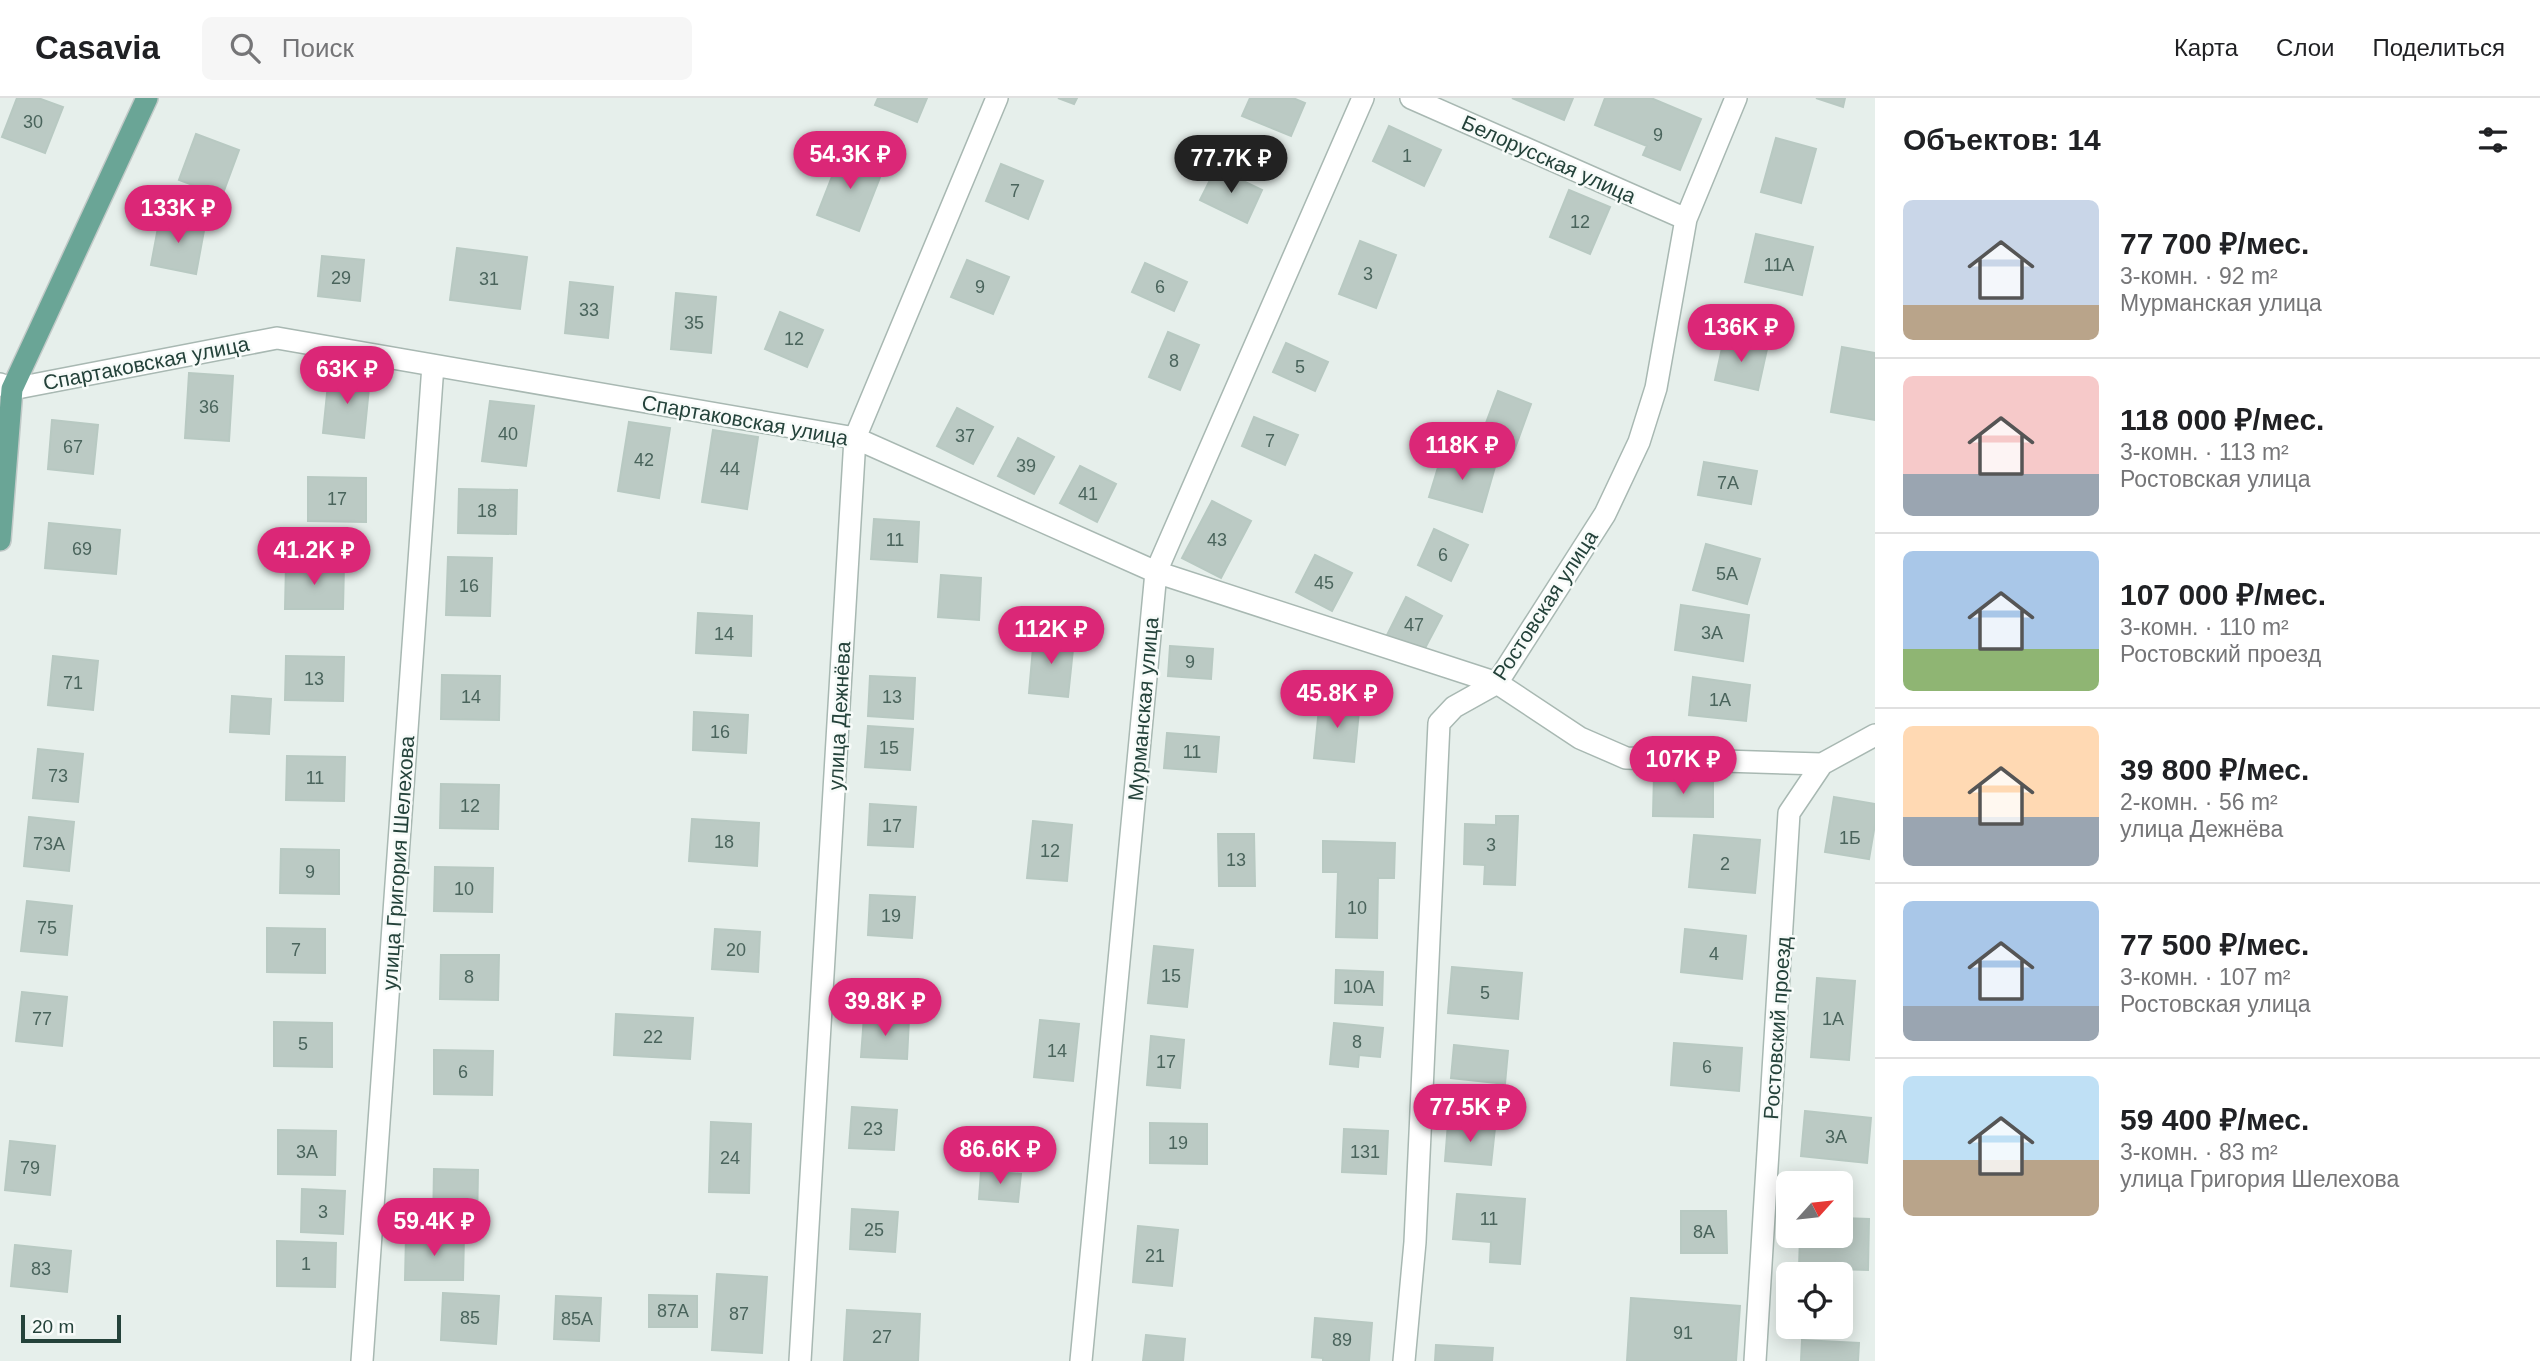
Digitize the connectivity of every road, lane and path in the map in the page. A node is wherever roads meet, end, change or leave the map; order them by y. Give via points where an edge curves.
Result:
1 (147, 98) edge
2 (997, 98) edge
3 (1363, 98) edge
4 (1411, 98) edge
5 (1736, 98) edge
6 (1686, 219) junction
7 (433, 365) junction
8 (6, 387) edge
9 (855, 438) junction
10 (0, 540) edge
11 (1156, 572) junction
12 (1497, 683) junction
13 (1875, 735) edge
14 (1822, 764) junction
15 (362, 1361) edge
16 (800, 1361) edge
17 (1080, 1361) edge
18 (1404, 1361) edge
19 (1755, 1361) edge

1 - 8 main road
2 - 9 street, улица Дежнёва
3 - 11 street, Мурманская улица
4 - 6 street, Белорусская улица
5 - 6 street, Ростовская улица
6 - 12 street, Ростовская улица via 1657,388 1639,442 1605,514
7 - 8 street, Спартаковская улица via 277,338
7 - 9 street, Спартаковская улица
7 - 15 street, улица Григория Шелехова
8 - 10 main road
9 - 11 street, Спартаковская улица
9 - 16 street, улица Дежнёва
11 - 12 street, Спартаковская улица
11 - 17 street, Мурманская улица
12 - 14 street, Спартаковская улица via 1580,738 1626,758
12 - 18 street, Ростовская улица via 1454,707 1439,723 1415,1242
13 - 14 street, Ростовский проезд
14 - 19 street, Ростовский проезд via 1789,813

